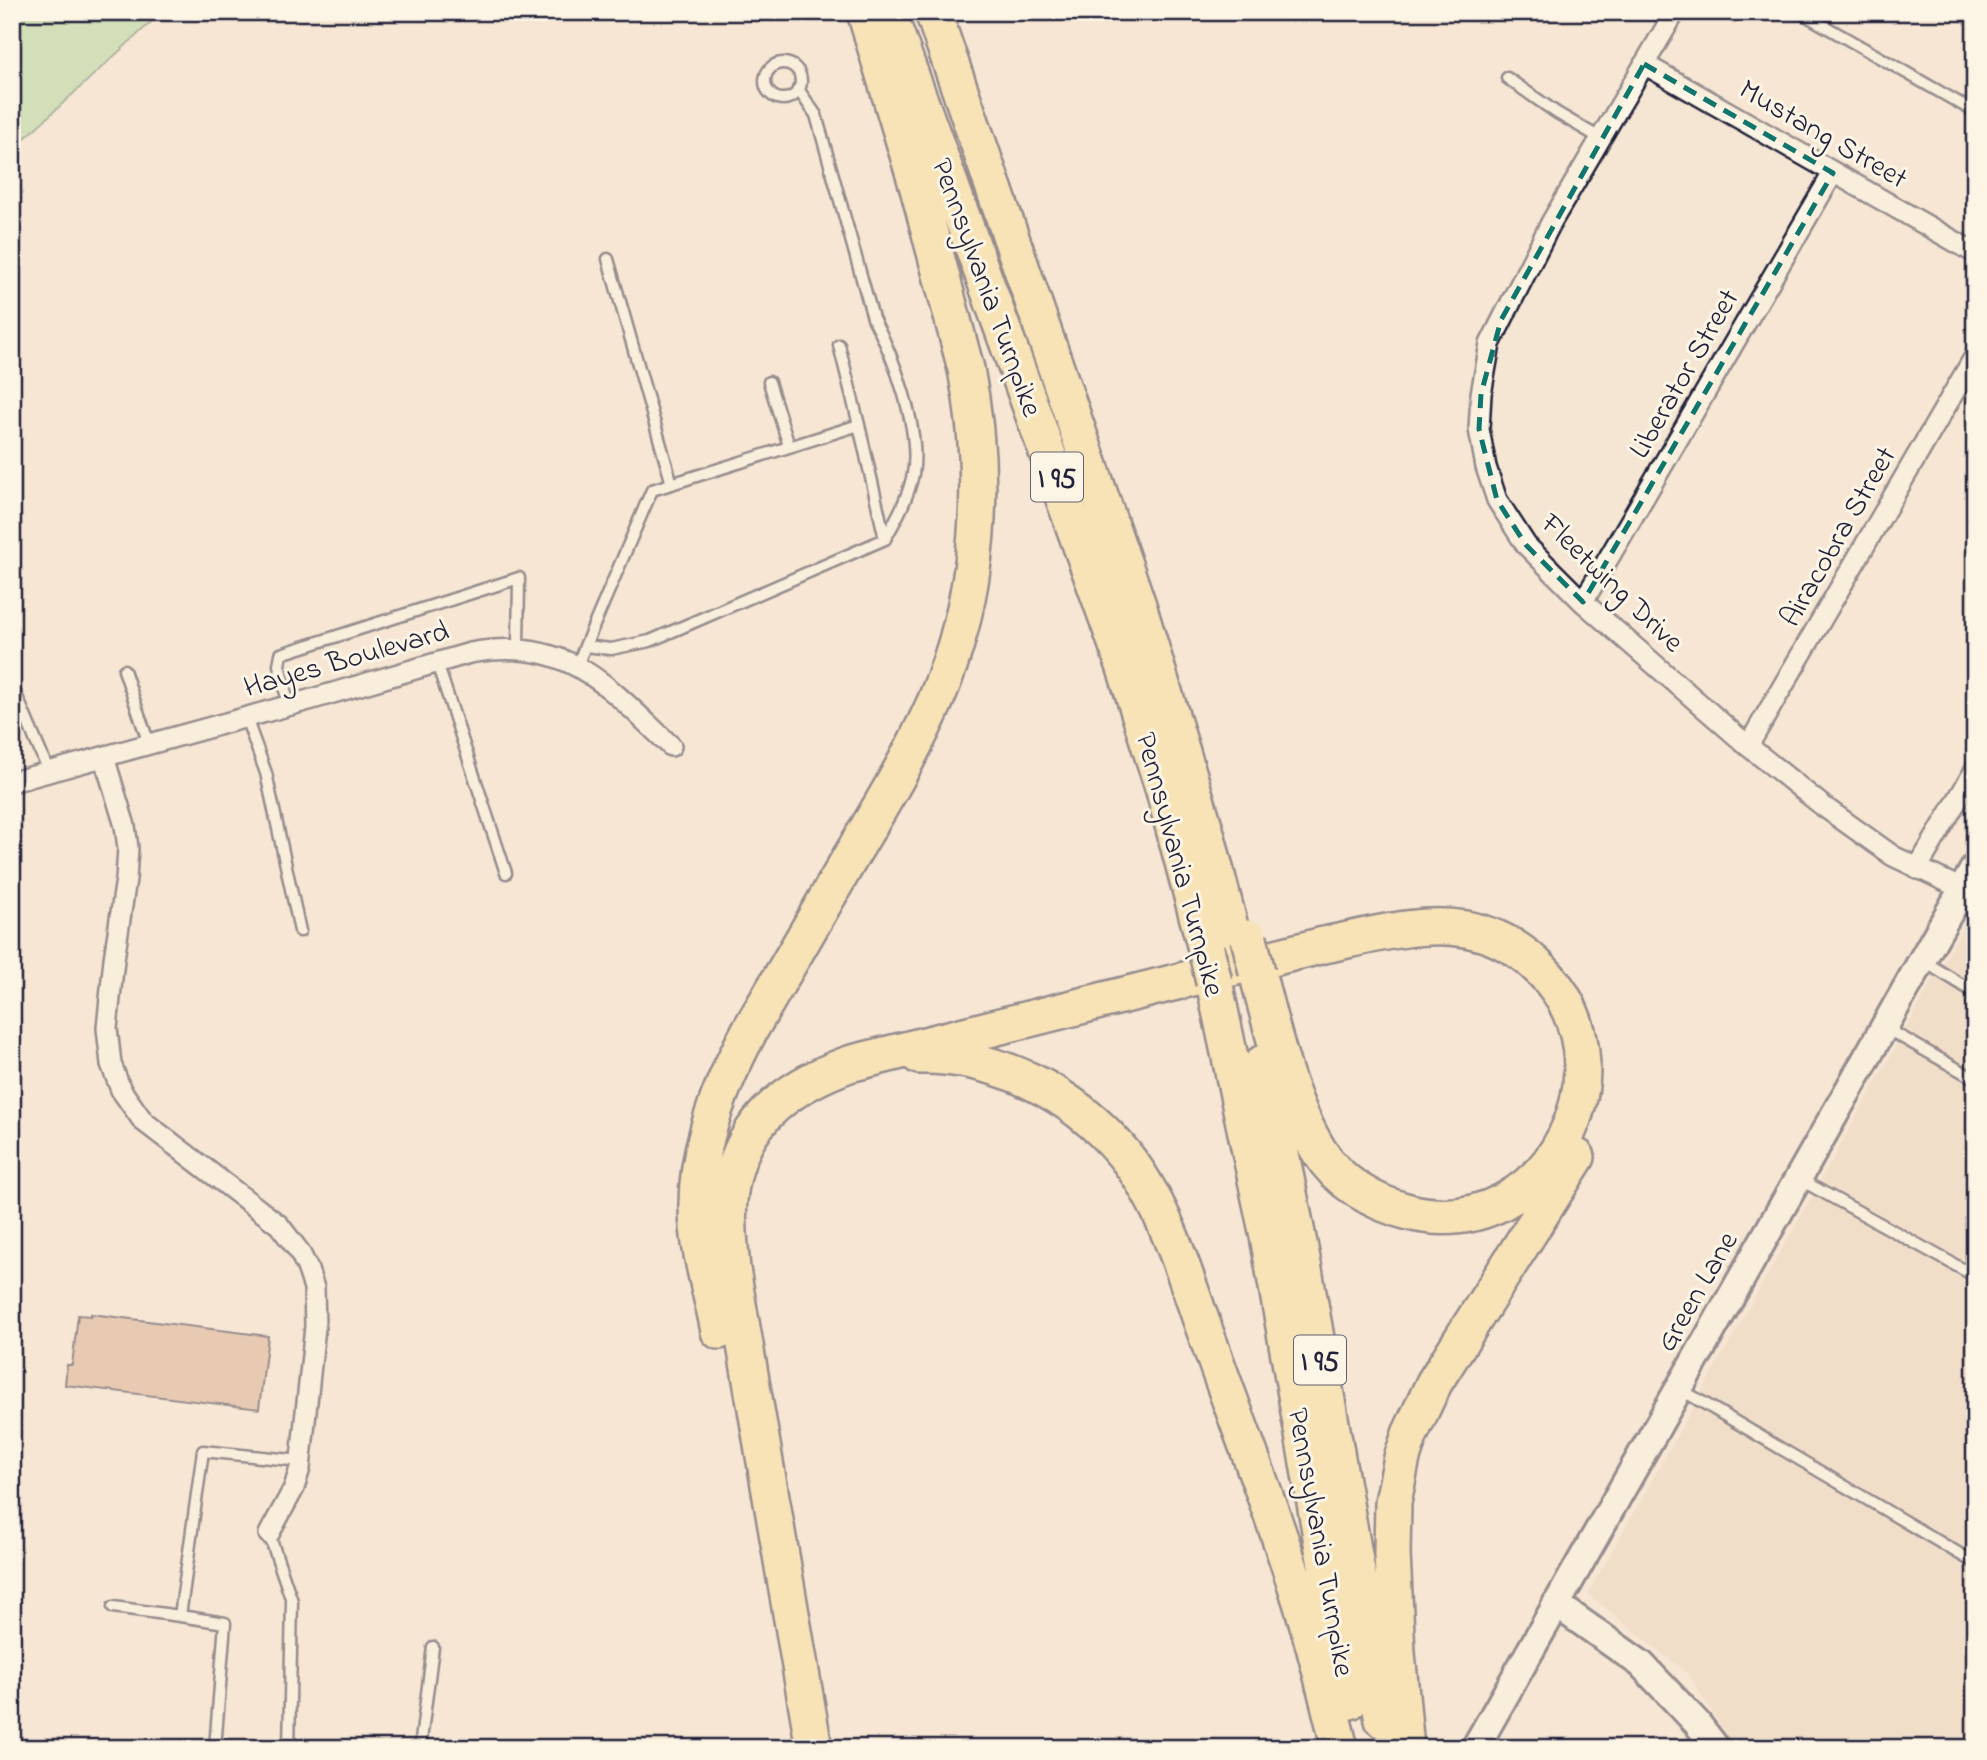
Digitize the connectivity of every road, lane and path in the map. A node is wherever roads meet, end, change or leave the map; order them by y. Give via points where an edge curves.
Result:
1 (864, 12) edge
2 (888, 12) edge
3 (933, 12) edge
4 (1675, 12) edge
5 (1800, 12) edge
6 (1644, 64) junction
7 (1507, 78) dead end
8 (798, 89) dead end
9 (1975, 112) edge
10 (1600, 138) junction
11 (1833, 173) junction
12 (1975, 253) edge
13 (608, 259) dead end
14 (839, 345) dead end
15 (1975, 356) edge
16 (769, 382) dead end
17 (859, 425) junction
18 (789, 446) junction
19 (672, 484) junction
20 (886, 539) junction
21 (1583, 602) junction
22 (585, 646) junction
23 (518, 648) junction
24 (437, 663) junction
25 (577, 666) junction
26 (124, 670) dead end
27 (12, 685) edge
28 (289, 706) junction
29 (246, 718) junction
30 (149, 744) junction
31 (671, 746) dead end
32 (1748, 746) junction
33 (104, 757) junction
34 (1975, 770) edge
35 (49, 772) junction
36 (12, 782) edge
37 (1917, 869) junction
38 (506, 873) dead end
39 (1969, 878) edge
40 (300, 931) dead end
41 (1234, 960) junction
42 (1922, 960) junction
43 (1975, 993) edge
44 (1884, 1027) junction
45 (881, 1056) junction
46 (1975, 1079) edge
47 (1798, 1179) junction
48 (1975, 1276) edge
49 (717, 1322) junction
50 (1679, 1389) junction
51 (300, 1461) junction
52 (269, 1534) joint
53 (1975, 1563) edge
54 (1556, 1604) junction
55 (113, 1607) dead end
56 (180, 1615) junction
57 (433, 1647) dead end
58 (215, 1748) edge
59 (289, 1748) edge
60 (420, 1748) edge
61 (794, 1748) edge
62 (814, 1748) edge
63 (1340, 1748) edge
64 (1356, 1748) edge
65 (1388, 1748) edge
66 (1406, 1748) edge
67 (1475, 1748) edge
68 (1716, 1748) edge

1 - 49 highway via 918,188 966,369 978,457 975,547 960,628 925,724 750,1030 717,1102 704,1149 698,1207 699,1235
2 - 41 highway, Pennsylvania Turnpike / I 95 via 1124,665 1164,791
3 - 41 highway, Pennsylvania Turnpike / I 95 via 1130,580 1173,716
4 - 6 street, Fleetwing Drive
5 - 9 lane
6 - 10 street, Fleetwing Drive
6 - 11 street, Mustang Street
7 - 10 lane
8 - 20 lane via 816,115 873,318 887,344 913,436 914,472 905,503
10 - 21 street, Fleetwing Drive via 1490,344 1480,394 1479,429 1497,500 1526,545
11 - 12 street, Mustang Street
11 - 21 street, Liberator Street
13 - 19 lane
14 - 17 lane
15 - 32 street, Airacobra Street
16 - 18 lane
17 - 18 lane
17 - 20 lane
18 - 19 lane
19 - 22 lane via 652,490
20 - 22 lane via 650,641 611,649
21 - 32 street, Fleetwing Drive
22 - 25 lane
23 - 24 street, Hayes Boulevard via 492,649
23 - 25 street, Hayes Boulevard
23 - 28 lane via 519,578 281,654 279,665
24 - 28 street, Hayes Boulevard
24 - 38 lane
25 - 31 street, Hayes Boulevard via 605,684
26 - 30 lane
27 - 35 lane
28 - 29 street, Hayes Boulevard
29 - 30 street, Hayes Boulevard
29 - 40 lane via 266,773
30 - 33 street, Hayes Boulevard
32 - 37 street, Fleetwing Drive via 1875,844
33 - 35 street, Hayes Boulevard
33 - 51 street via 128,848 107,1028 111,1064 121,1090 144,1121 279,1225 307,1267 314,1288 315,1327
34 - 37 street
35 - 36 street, Hayes Boulevard
37 - 39 street, Fleetwing Drive
39 - 42 street, Green Lane
41 - 45 highway via 1283,1063 1309,1133 1333,1170 1363,1193 1418,1214 1475,1211 1523,1188 1560,1149 1576,1115 1583,1080 1580,1045 1570,1012 1552,981 1528,957 1467,929 1414,929 1324,945
41 - 64 highway, Pennsylvania Turnpike / I 95 via 1268,1236
41 - 65 highway, Pennsylvania Turnpike / I 95 via 1301,1251
42 - 43 lane
42 - 44 street, Green Lane
44 - 46 lane
44 - 47 street, Green Lane
45 - 62 highway via 810,1079 778,1101 744,1145 729,1200 734,1281
45 - 63 highway via 963,1060 1022,1077 1060,1096 1094,1122 1137,1172 1179,1261 1288,1562
47 - 48 lane
47 - 50 street, Green Lane
49 - 61 highway
49 - 66 highway via 710,1215 715,1170 739,1117 763,1090 793,1069 858,1044 1382,918 1456,911 1492,919 1526,934 1557,961 1586,1005 1599,1056 1600,1091 1592,1125 1576,1158 1434,1384 1402,1458 1392,1554
50 - 53 lane
50 - 54 street, Green Lane
51 - 52 street via 294,1488
51 - 56 lane via 203,1451
52 - 59 lane via 292,1601
54 - 67 street, Green Lane
54 - 68 street via 1641,1664
55 - 56 lane
56 - 58 lane via 225,1623
57 - 60 lane

